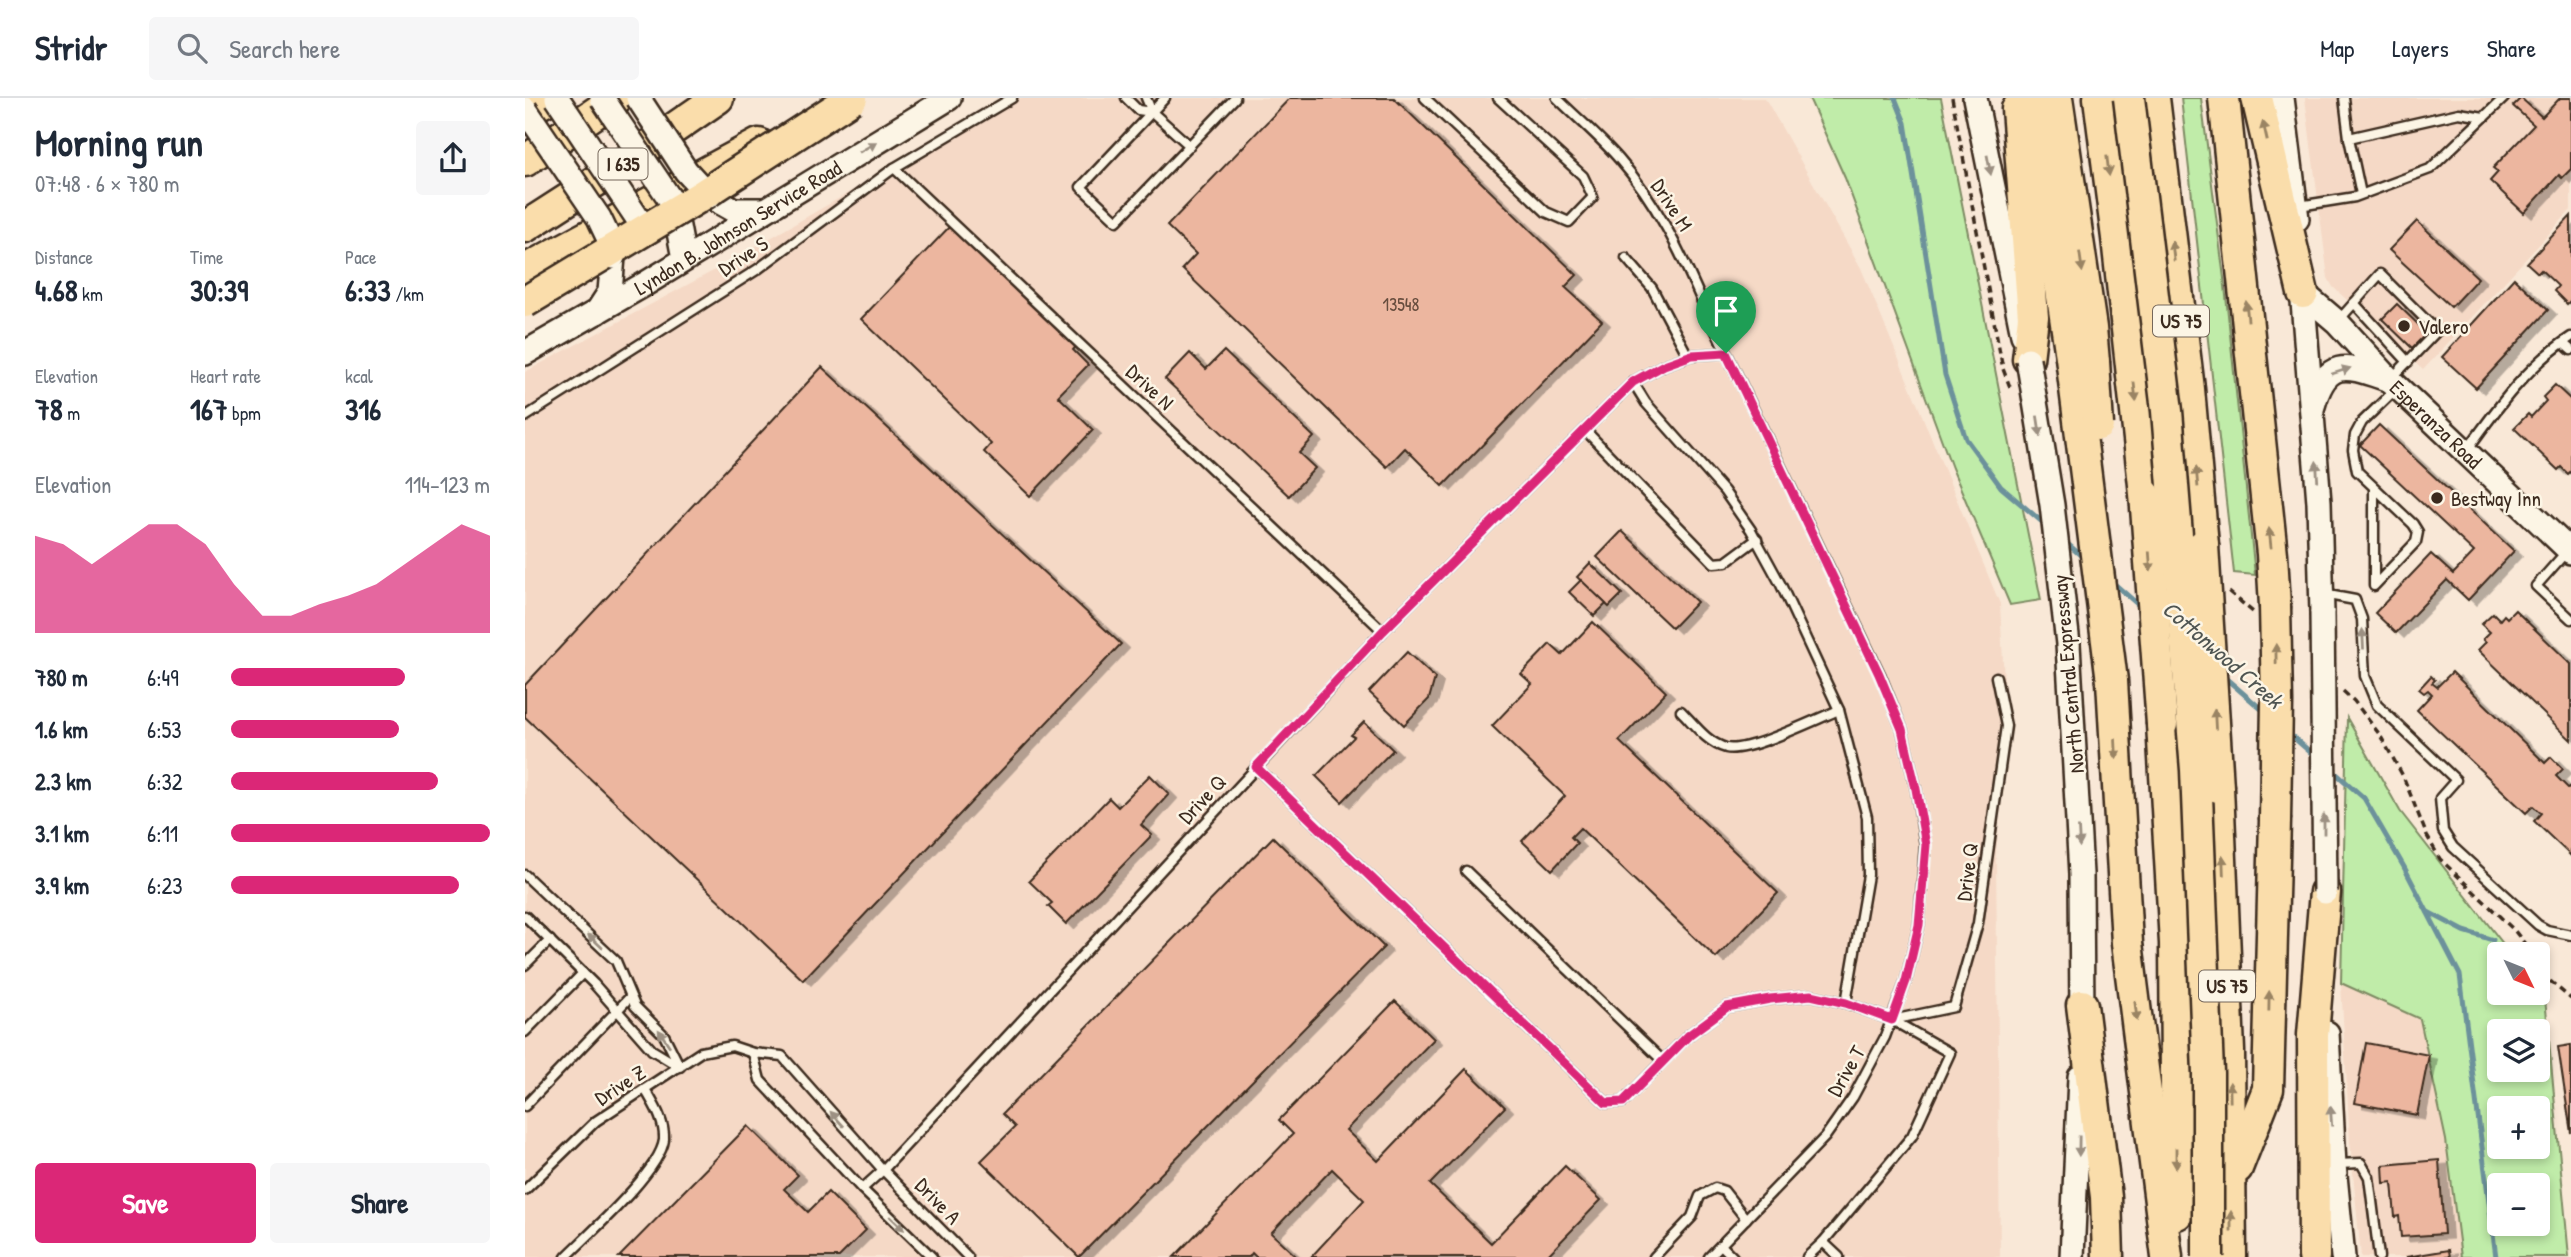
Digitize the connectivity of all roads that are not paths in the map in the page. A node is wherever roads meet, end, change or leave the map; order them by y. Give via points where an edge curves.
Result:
1 (550, 98) edge
2 (556, 98) edge
3 (638, 98) edge
4 (718, 98) edge
5 (827, 98) edge
6 (846, 98) edge
7 (852, 98) edge
8 (949, 98) edge
9 (1012, 98) edge
10 (1126, 98) edge
11 (1146, 98) edge
12 (1165, 98) edge
13 (1235, 98) edge
14 (1425, 98) edge
15 (1498, 98) edge
16 (1557, 98) edge
17 (1975, 98) edge
18 (2016, 98) edge
19 (2029, 98) edge
20 (2057, 98) edge
21 (2099, 98) edge
22 (2129, 98) edge
23 (2154, 98) edge
24 (2224, 98) edge
25 (2257, 98) edge
26 (2282, 98) edge
27 (2344, 98) edge
28 (2504, 98) edge
29 (605, 103) edge
30 (525, 111) edge
31 (1152, 112) junction
32 (2484, 117) junction
33 (525, 119) edge
34 (2349, 138) junction
35 (1190, 146) junction
36 (525, 151) edge
37 (525, 161) edge
38 (894, 167) junction
39 (2361, 194) junction
40 (695, 199) junction
41 (2296, 206) junction
42 (764, 210) junction
43 (525, 227) edge
44 (1626, 258) dead end
45 (684, 259) junction
46 (525, 270) edge
47 (2303, 293) junction
48 (525, 302) edge
49 (2354, 303) junction
50 (597, 312) junction
51 (2337, 323) junction
52 (2571, 337) edge
53 (2563, 343) junction
54 (2571, 350) edge
55 (525, 353) edge
56 (1726, 353) junction
57 (1688, 356) junction
58 (2028, 359) junction
59 (2407, 362) junction
60 (1633, 382) junction
61 (2394, 384) junction
62 (2312, 409) junction
63 (525, 417) edge
64 (1585, 430) junction
65 (2466, 452) junction
66 (2375, 488) junction
67 (1757, 539) junction
68 (2570, 551) edge
69 (2322, 603) junction
70 (2571, 619) edge
71 (1383, 631) junction
72 (1996, 677) dead end
73 (2112, 681) junction
74 (1839, 710) junction
75 (1681, 711) dead end
76 (1256, 767) junction
77 (1466, 871) dead end
78 (525, 875) edge
79 (2325, 892) junction
80 (525, 916) edge
81 (2571, 935) edge
82 (550, 940) junction
83 (525, 965) edge
84 (583, 973) junction
85 (630, 997) junction
86 (1846, 1003) junction
87 (2082, 1005) junction
88 (617, 1011) junction
89 (1892, 1020) junction
90 (525, 1032) edge
91 (753, 1053) junction
92 (1663, 1061) junction
93 (680, 1066) junction
94 (645, 1089) junction
95 (525, 1106) edge
96 (2335, 1165) junction
97 (883, 1170) junction
98 (2231, 1185) junction
99 (862, 1189) junction
100 (525, 1191) edge
101 (1746, 1219) junction
102 (1823, 1242) junction
103 (1721, 1245) junction
104 (566, 1257) edge
105 (932, 1257) edge
106 (967, 1257) edge
107 (1654, 1257) edge
108 (1709, 1257) edge
109 (1733, 1257) edge
110 (1807, 1257) edge
111 (1839, 1257) edge
112 (2072, 1257) edge
113 (2108, 1257) edge
114 (2167, 1257) edge
115 (2177, 1257) edge
116 (2209, 1257) edge
117 (2231, 1257) edge
118 (2314, 1257) edge
119 (2343, 1257) edge
120 (2379, 1257) edge

1 - 30 highway
2 - 33 highway
2 - 45 main road, bridge via 642,225
3 - 40 main road, bridge via 686,171
4 - 43 highway, I 635
5 - 40 highway, bridge
6 - 46 highway
7 - 40 highway, bridge
42 -> 8 main road, Lyndon B. Johnson Service Road
9 - 38 lane, Drive S
10 - 31 lane via 1138,110
11 - 31 lane
12 - 31 lane
13 - 35 lane
14 - 15 lane via 1546,212 1569,222 1593,197 1583,176
16 - 56 lane, Drive M via 1619,159 1647,197 1679,248
17 -> 58 main road, North Central Expressway
18 - 58 highway via 2033,317
19 - 73 highway, bridge via 2041,147 2071,357
20 -> 73 highway, bridge via 2091,328
21 -> 115 highway, US 75, bridge via 2145,494 2162,724 2175,943
22 - 116 highway, bridge via 2167,411 2196,770 2208,1073
98 -> 23 highway, US 75, bridge via 2227,988 2203,545
98 -> 24 highway, bridge via 2267,1089 2277,702 2272,554
47 -> 25 highway
26 - 41 main road
27 - 34 lane
28 - 32 lane
29 - 36 highway
29 - 37 highway
29 - 40 main road, bridge
30 - 50 main road, bridge via 608,237 613,257 610,292
31 - 35 lane
31 - 35 lane via 1081,187 1117,221
32 - 34 lane via 2459,113
32 - 39 lane via 2431,169
34 - 39 lane
38 - 63 lane, Drive S via 758,269
38 - 71 lane, Drive N
39 - 41 lane
40 - 42 main road via 734,210
40 - 45 main road
40 - 48 highway, bridge
41 - 47 main road
42 - 45 main road, Lyndon B. Johnson Service Road
44 - 57 lane via 1652,288
45 - 50 main road, Lyndon B. Johnson Service Road
47 - 51 main road, Esperanza Road
47 - 62 main road
49 - 51 lane
49 - 59 lane
49 - 59 lane via 2381,274 2437,331
50 - 55 main road, Lyndon B. Johnson Service Road
51 - 61 main road, Esperanza Road
52 - 53 lane
53 - 54 lane
53 - 65 lane via 2516,384
56 - 57 lane, Drive Q
56 - 89 lane, Drive T via 1902,729 1926,845 1919,925
57 - 60 lane, Drive Q
58 -> 87 main road, North Central Expressway, bridge via 2068,644 2081,874
59 - 61 lane
60 - 64 lane, Drive Q
60 - 67 lane via 1724,491
62 -> 61 main road via 2318,385 2333,372 2350,366
61 - 65 main road, Esperanza Road
61 - 66 lane via 2355,435 2357,471
69 -> 62 main road
64 - 67 lane via 1714,562 1726,562
64 - 71 lane, Drive Q
65 - 68 main road, Esperanza Road
66 - 66 lane via 2418,532 2416,542 2374,586
67 - 74 lane
68 - 70 lane via 2536,586
79 -> 69 main road, bridge
81 -> 69 lane via 2538,925 2453,847 2444,831 2440,797 2456,780 2377,705 2365,676 2360,608 2355,600
71 - 76 lane, Drive Q
72 - 89 lane, Drive Q via 2005,726 1978,923 1954,1007
73 -> 114 highway via 2127,943
74 - 75 lane via 1767,741 1728,749 1710,740
74 - 86 lane via 1867,817 1868,875
76 - 92 lane via 1606,1103 1623,1102
76 - 97 lane, Drive Q
77 - 92 lane
85 -> 78 lane via 616,961
96 -> 79 main road via 2327,1056
79 - 118 highway via 2313,1035
80 - 82 lane
82 - 83 lane
82 - 84 lane
84 - 88 lane
84 - 90 lane
85 - 88 lane
93 -> 85 lane via 664,1035
86 - 89 lane
86 - 92 lane via 1811,995 1727,1007
87 -> 112 main road, North Central Expressway
87 - 113 highway via 2106,1197
88 - 93 lane via 652,1050
88 - 95 lane
89 - 101 lane, Drive T via 1853,1097 1825,1137
89 - 102 lane via 1950,1053 1912,1136
91 - 93 lane, Drive Z via 732,1046 716,1048
97 -> 91 lane, Drive Z via 782,1056
91 - 99 lane via 761,1080
93 - 94 lane, Drive Z
94 - 100 lane, Drive Z via 596,1121
94 - 104 lane via 660,1116 664,1138 660,1154
96 - 119 main road
96 - 120 lane via 2361,1163 2365,1167
97 - 99 lane, Drive Q
97 - 106 lane, Drive A
117 -> 98 highway, US 75
99 -> 105 lane, Drive A
101 - 103 lane, Drive T
101 - 107 lane via 1724,1191 1715,1188 1700,1196 1692,1217
102 - 110 lane
102 - 111 lane
103 - 108 lane, Drive T
103 - 109 lane

